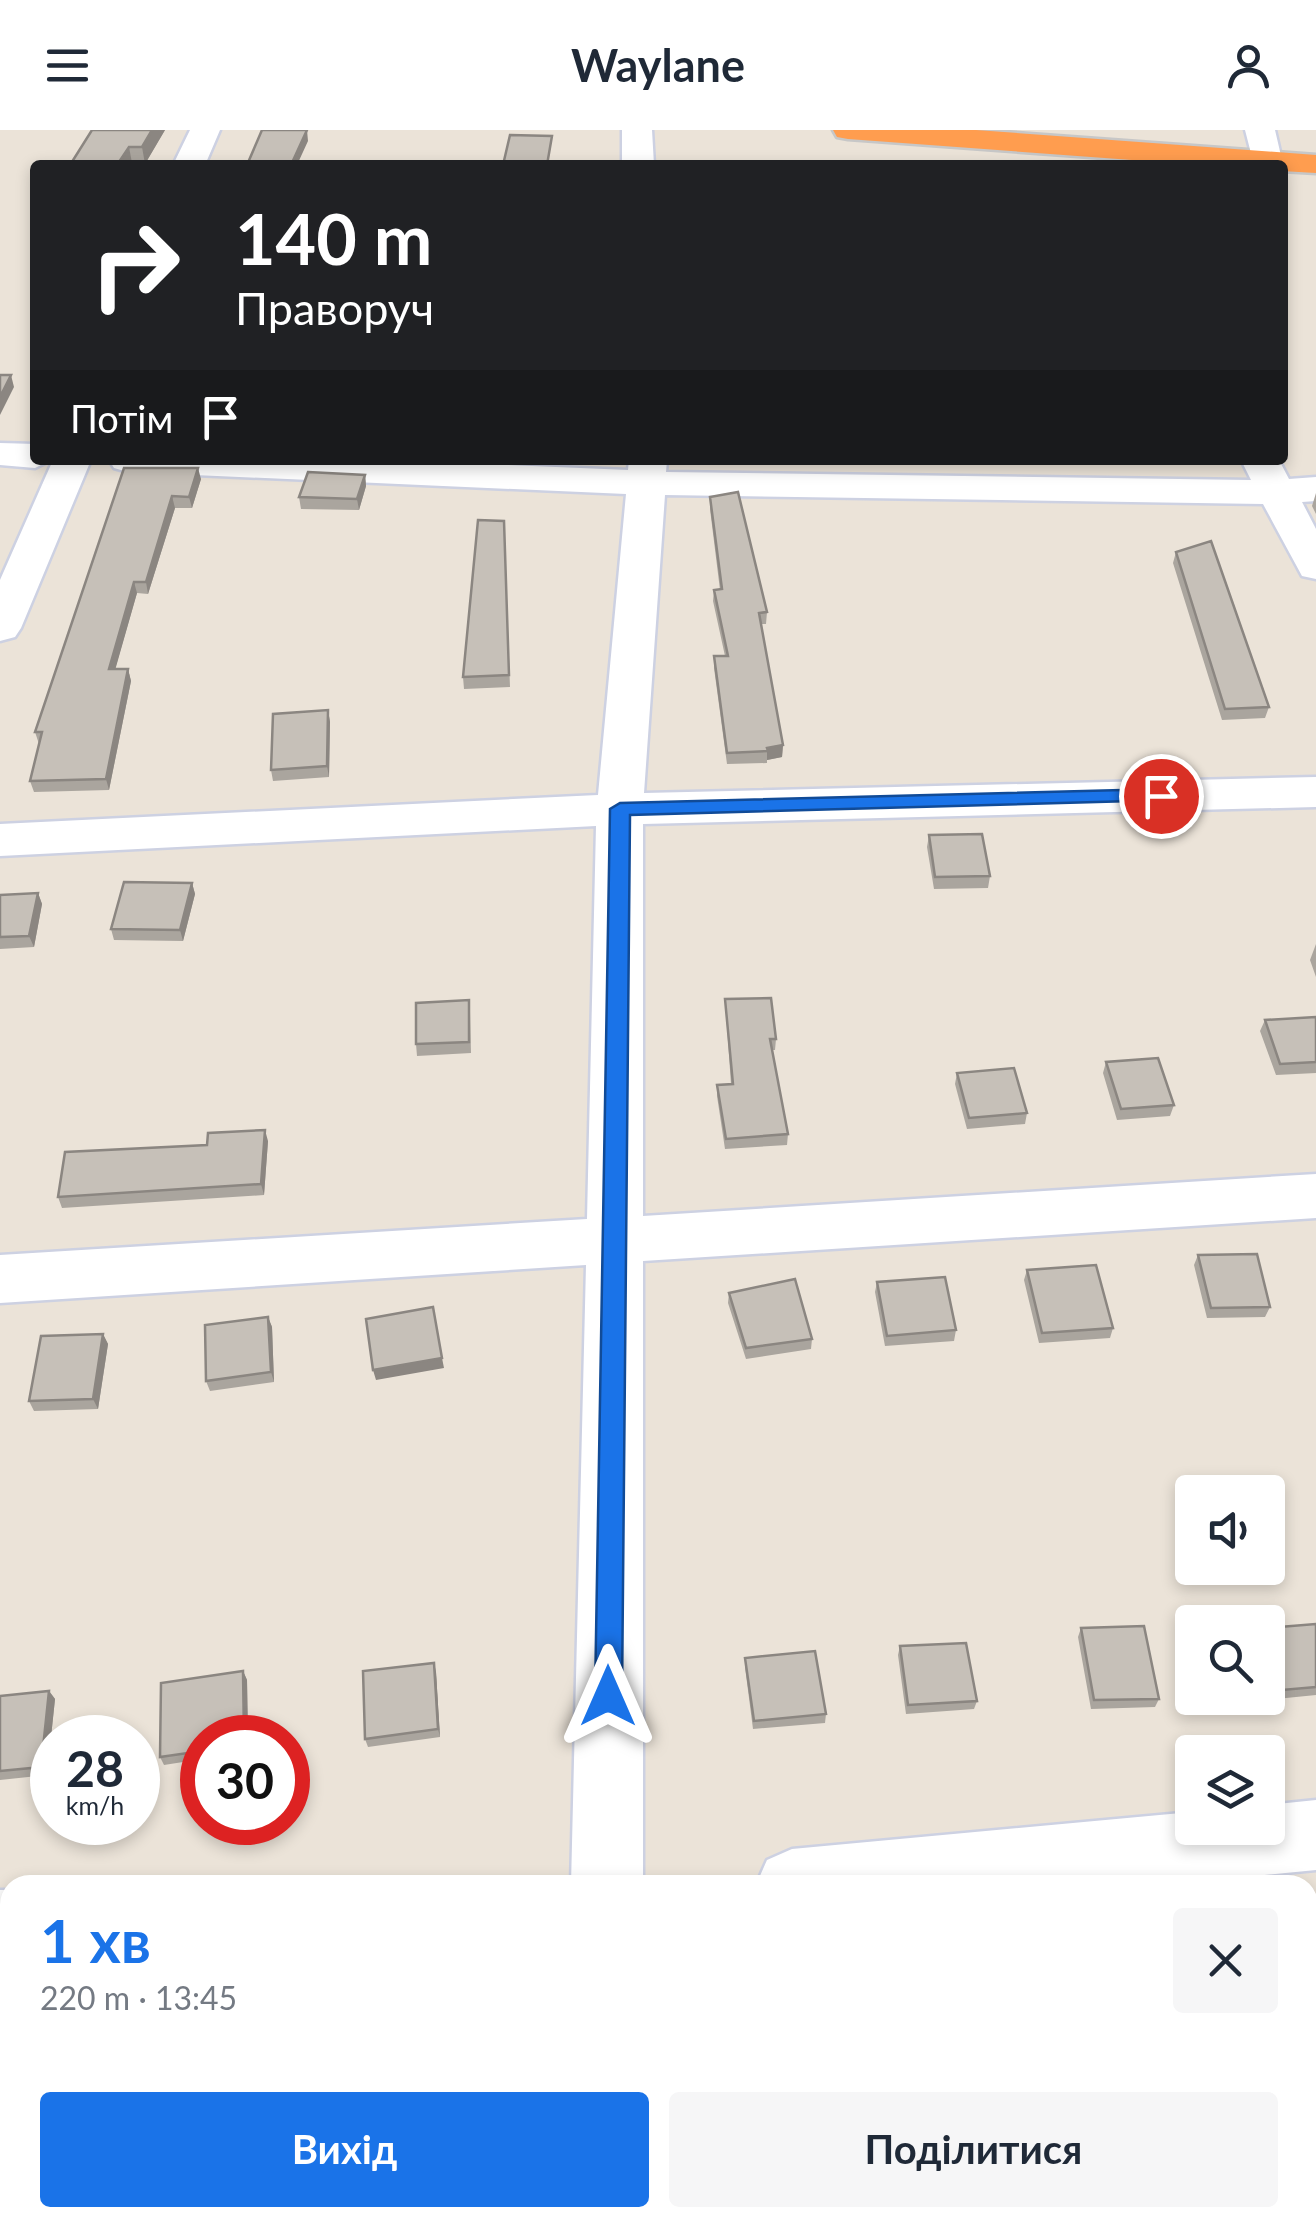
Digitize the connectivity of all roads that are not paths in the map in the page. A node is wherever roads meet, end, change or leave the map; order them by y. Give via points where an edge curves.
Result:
1 (205, 130) edge
2 (637, 130) edge
3 (848, 130) edge
4 (1263, 145) edge
5 (1098, 156) edge
6 (191, 160) edge
7 (638, 160) edge
8 (1316, 164) edge
9 (0, 454) edge
10 (30, 456) edge
11 (70, 465) edge
12 (364, 465) edge
13 (648, 471) edge
14 (1284, 480) edge
15 (1316, 568) edge
16 (0, 628) edge
17 (1316, 792) edge
18 (620, 809) junction
19 (0, 840) edge
20 (1316, 1196) edge
21 (612, 1243) junction
22 (0, 1279) edge
23 (1316, 1836) edge
24 (607, 1875) edge
25 (899, 1875) edge

1 - 6 street
2 - 7 street
3 - 5 highway
4 - 5 highway
4 - 8 highway
9 - 10 street
11 - 16 street
12 - 13 street
13 - 14 street
13 - 18 street
14 - 15 street
17 - 18 street
18 - 19 street
18 - 21 street
20 - 21 street
21 - 22 street
21 - 24 street
23 - 25 street

